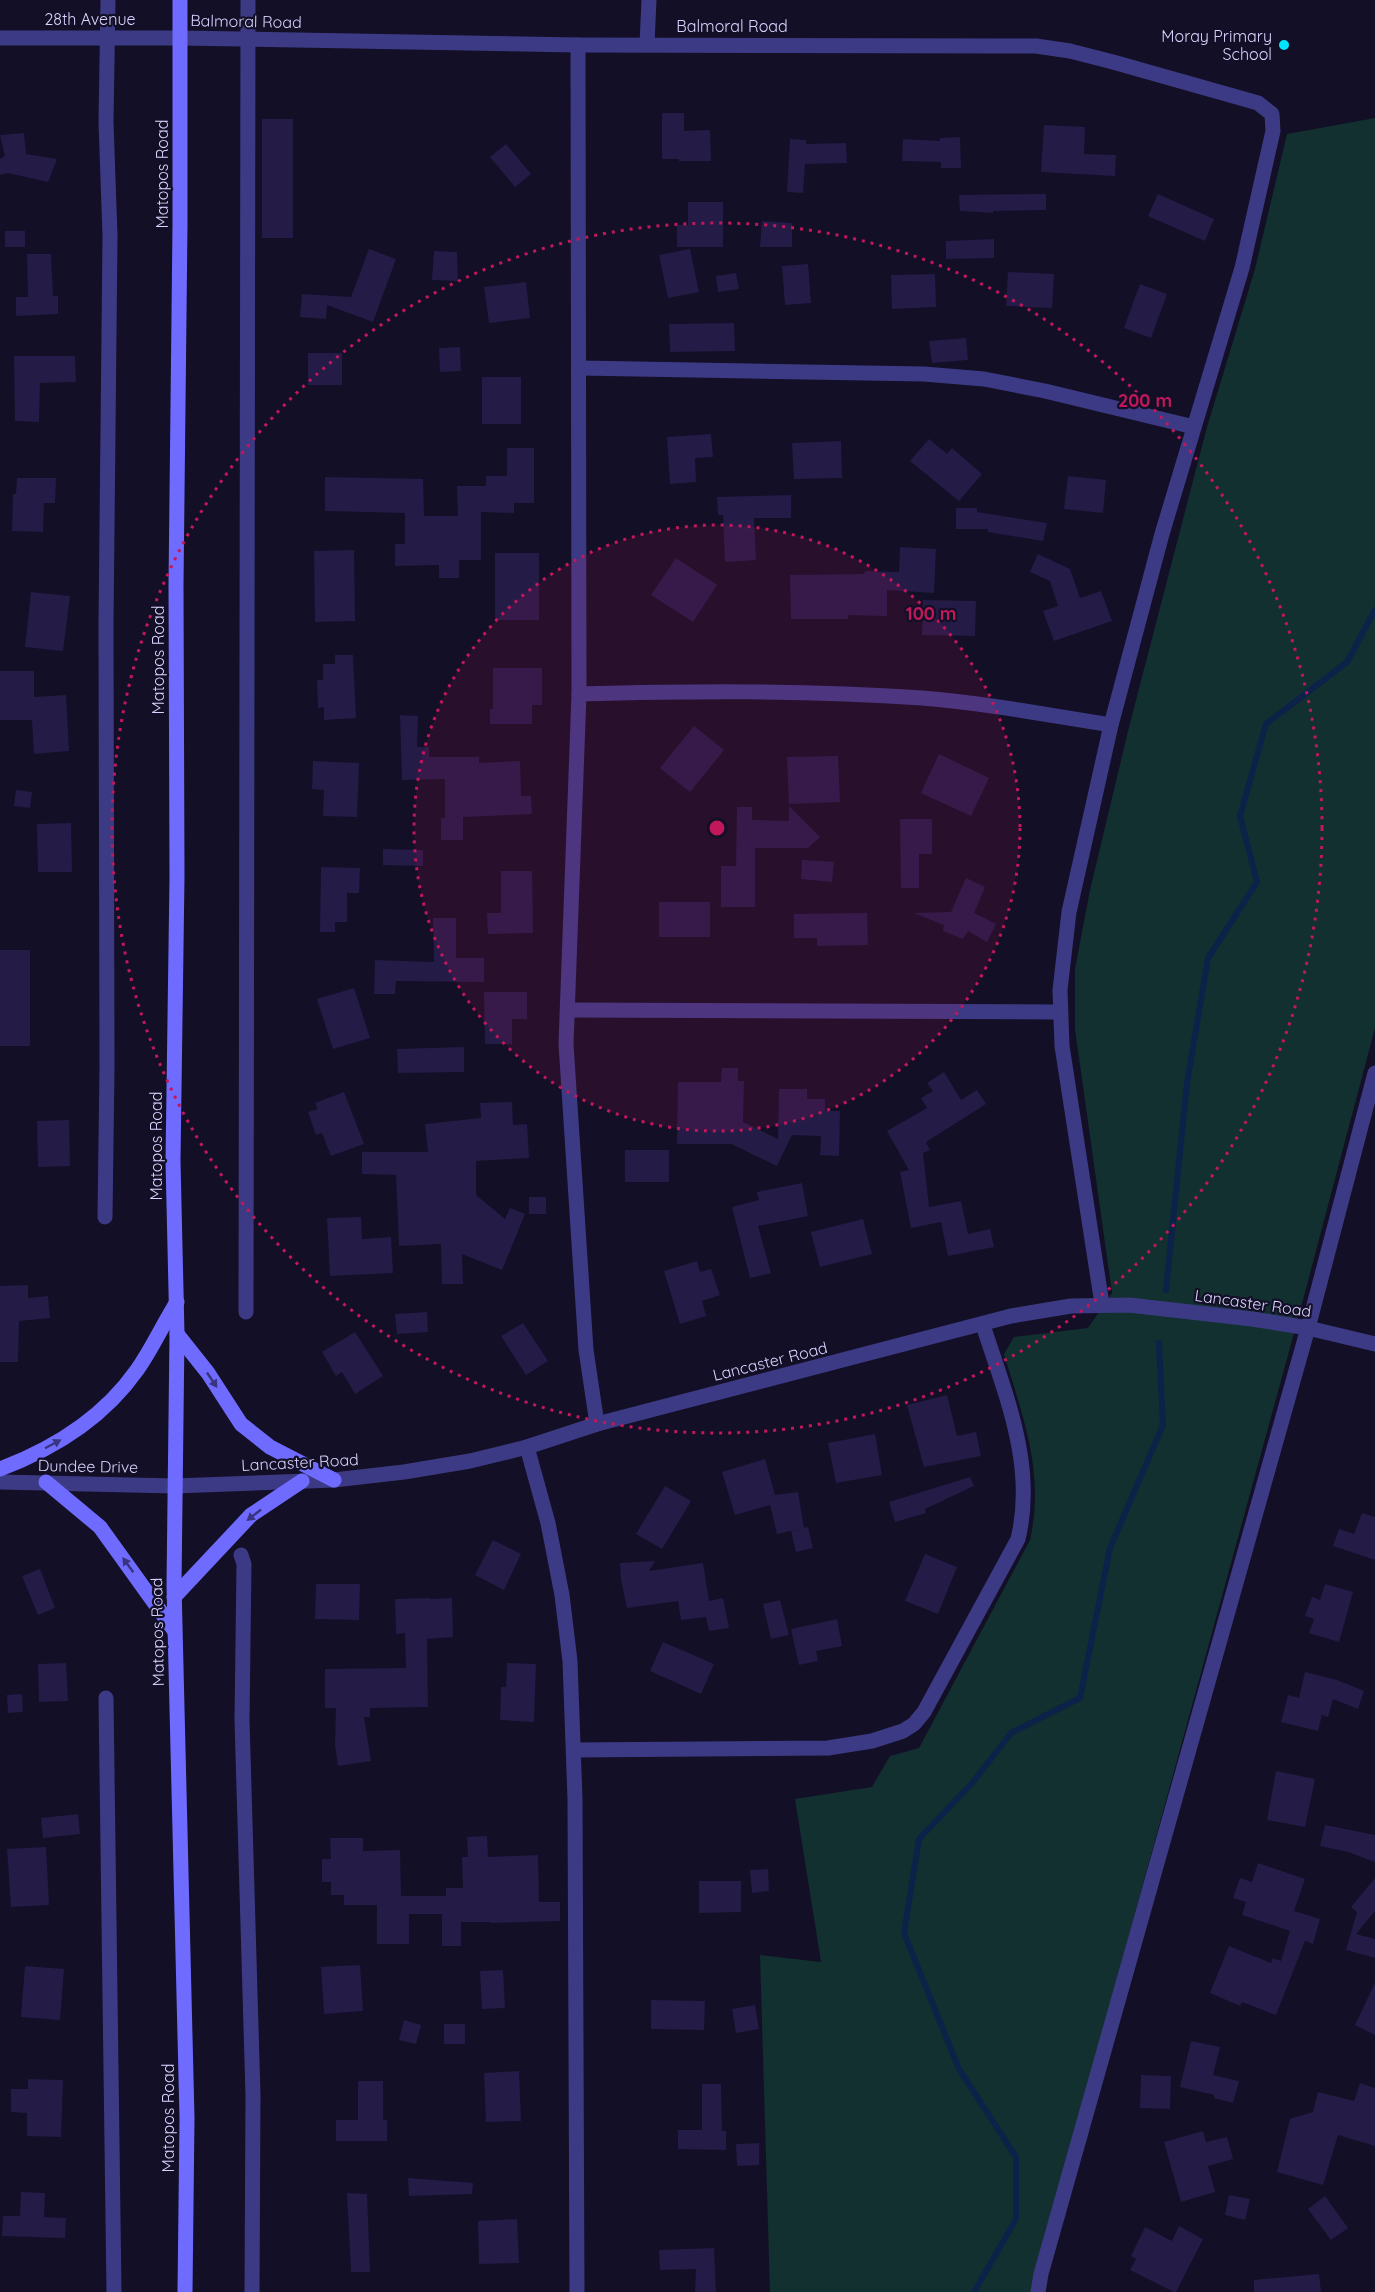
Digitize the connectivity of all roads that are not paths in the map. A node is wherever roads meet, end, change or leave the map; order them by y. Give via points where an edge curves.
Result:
1 (108, 0) edge
2 (180, 0) edge
3 (248, 0) edge
4 (649, 0) edge
5 (107, 37) junction
6 (0, 38) edge
7 (180, 38) junction
8 (248, 39) junction
9 (647, 44) junction
10 (578, 45) junction
11 (580, 368) junction
12 (1194, 427) junction
13 (579, 694) junction
14 (1111, 725) junction
15 (568, 1010) junction
16 (1059, 1012) junction
17 (1375, 1073) edge
18 (105, 1217) dead end
19 (177, 1302) junction
20 (1102, 1304) junction
21 (246, 1312) dead end
22 (983, 1324) junction
23 (1308, 1328) junction
24 (177, 1334) junction
25 (1375, 1344) edge
26 (597, 1424) junction
27 (527, 1447) junction
28 (0, 1469) edge
29 (334, 1480) junction
30 (302, 1481) junction
31 (0, 1482) edge
32 (46, 1482) junction
33 (174, 1486) junction
34 (241, 1555) dead end
35 (174, 1597) junction
36 (174, 1629) junction
37 (106, 1698) dead end
38 (574, 1750) junction
39 (114, 2292) edge
40 (185, 2292) edge
41 (252, 2292) edge
42 (577, 2292) edge
43 (1038, 2292) edge

1 - 5 street
2 - 7 main road, Matopos Road
3 - 8 street
4 - 9 street
5 - 6 street, 28th Avenue
5 - 7 street, 28th Avenue
5 - 18 street via 110,236
7 - 8 street, Balmoral Road
7 - 19 main road, Matopos Road via 173,1161
8 - 10 street, Balmoral Road
8 - 21 street
9 - 10 street, Balmoral Road
9 - 12 street, Balmoral Road via 1053,48 1257,103 1272,114 1273,131 1242,268
10 - 11 street
11 - 12 street via 924,374 984,379
11 - 13 street
12 - 14 street
13 - 14 street via 731,691 922,698
13 - 15 street
14 - 16 street via 1069,912
15 - 16 street
15 - 26 street via 566,1044 586,1350
16 - 20 street
17 - 23 street
19 - 24 main road, Matopos Road
28 -> 19 main road via 67,1436 122,1390
20 - 22 street, Lancaster Road via 1040,1310
20 - 23 street, Lancaster Road
22 - 26 street, Lancaster Road
22 - 38 street via 1020,1448 1024,1476 1022,1523 1018,1539 914,1724 872,1741 828,1748
23 - 25 street, Lancaster Road
23 - 43 street
24 -> 29 main road via 216,1383 241,1424 270,1447
24 - 33 main road, Matopos Road
26 - 27 street, Lancaster Road
27 - 29 street, Lancaster Road via 470,1461
27 - 38 street via 562,1595
29 - 30 street, Lancaster Road
30 - 33 street, Lancaster Road
30 -> 35 main road via 251,1515
31 - 32 street, Dundee Drive
32 - 33 street, Dundee Drive
36 -> 32 main road via 100,1527
33 - 35 main road, Matopos Road
34 - 41 street via 253,2095
35 - 36 main road, Matopos Road
36 - 40 main road, Matopos Road via 187,2118
37 - 39 street
38 - 42 street

